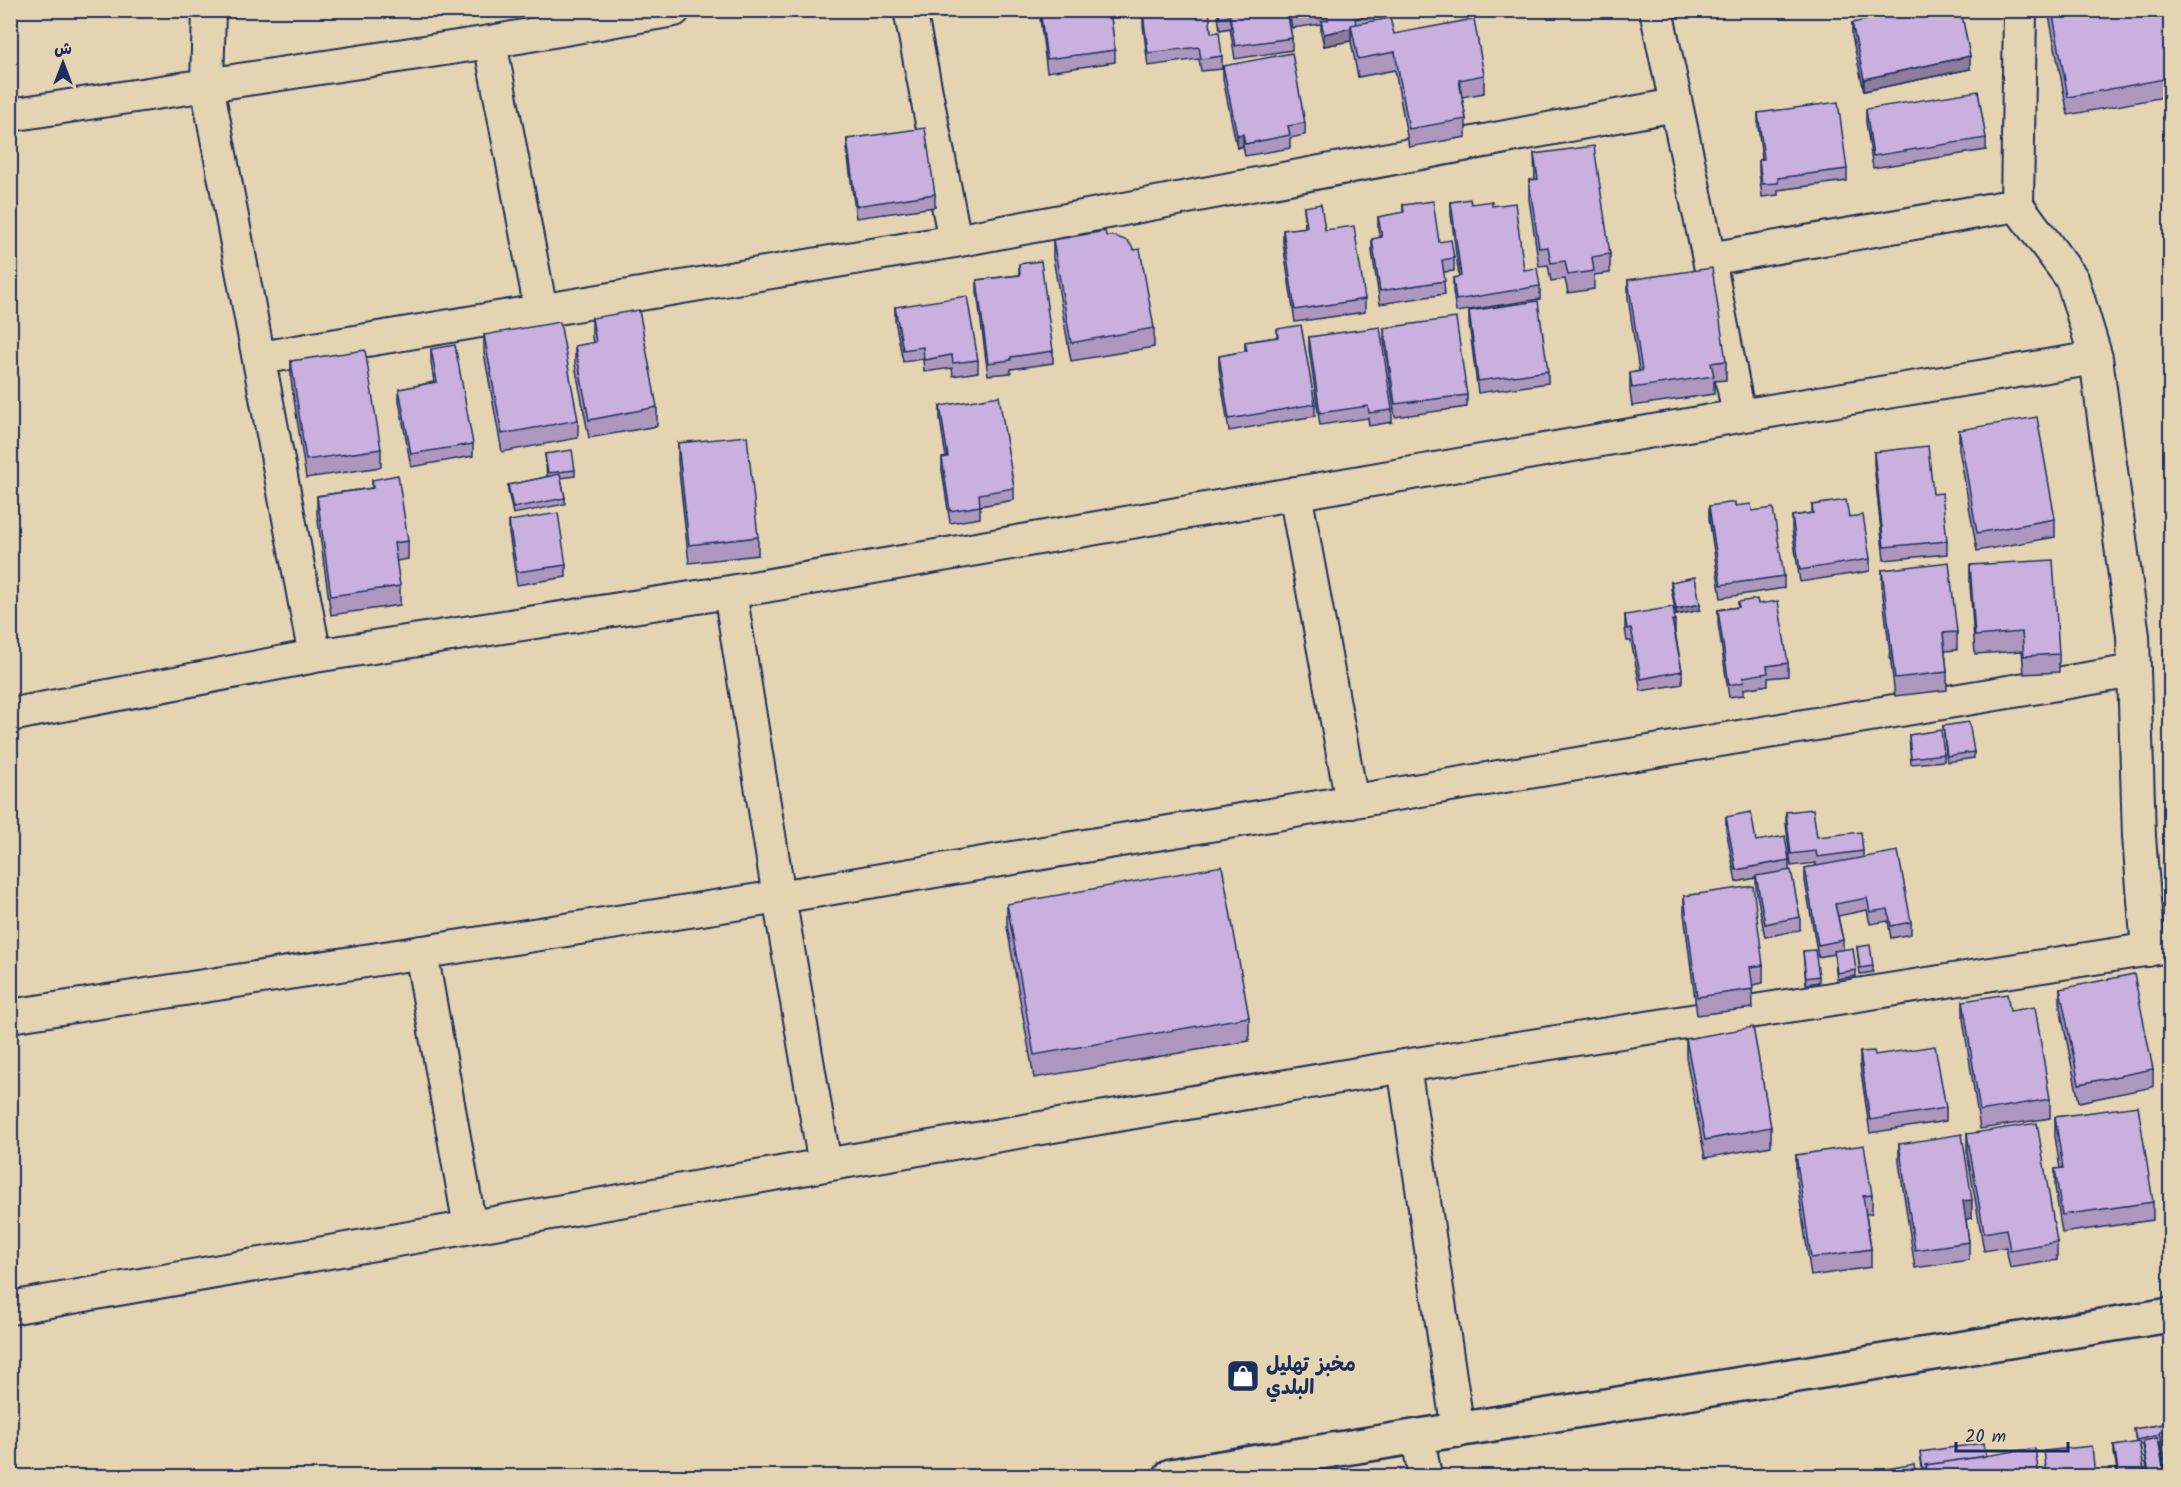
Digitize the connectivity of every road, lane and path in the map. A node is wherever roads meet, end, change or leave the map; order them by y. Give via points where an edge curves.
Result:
1 (209, 10) edge
2 (675, 10) edge
3 (910, 10) edge
4 (1656, 10) edge
5 (2020, 10) edge
6 (490, 42) junction
7 (207, 86) junction
8 (1675, 105) junction
9 (10, 115) edge
10 (2018, 205) junction
11 (954, 241) junction
12 (1709, 259) junction
13 (541, 311) junction
14 (260, 358) junction
15 (2096, 358) junction
16 (1739, 416) junction
17 (1295, 493) junction
18 (730, 592) junction
19 (315, 656) junction
20 (2134, 671) junction
21 (11, 712) edge
22 (1352, 802) junction
23 (779, 897) junction
24 (2159, 948) edge
25 (421, 952) junction
26 (10, 1016) edge
27 (1404, 1066) junction
28 (825, 1165) junction
29 (470, 1227) junction
30 (10, 1308) edge
31 (2170, 1315) edge
32 (1458, 1431) junction
33 (1418, 1438) junction
34 (1172, 1476) edge
35 (1425, 1476) edge

1 - 7 street
2 - 6 street
3 - 11 street
4 - 8 street
5 - 10 street
6 - 7 street
6 - 13 street
7 - 9 street
7 - 14 street
8 - 11 street
8 - 12 street
10 - 12 street
10 - 15 street via 2072,279
11 - 13 street
12 - 16 street
13 - 14 street
14 - 19 street
15 - 16 street
15 - 20 street via 2133,636
16 - 17 street
17 - 18 street
17 - 22 street
18 - 19 street
18 - 23 street
19 - 21 street
20 - 22 street
20 - 24 street via 2139,837
22 - 23 street
23 - 25 street
23 - 28 street
24 - 27 street
25 - 26 street
25 - 29 street
27 - 28 street
27 - 32 street
28 - 29 street
29 - 30 street
31 - 32 street
32 - 33 street
33 - 34 street
33 - 35 street

